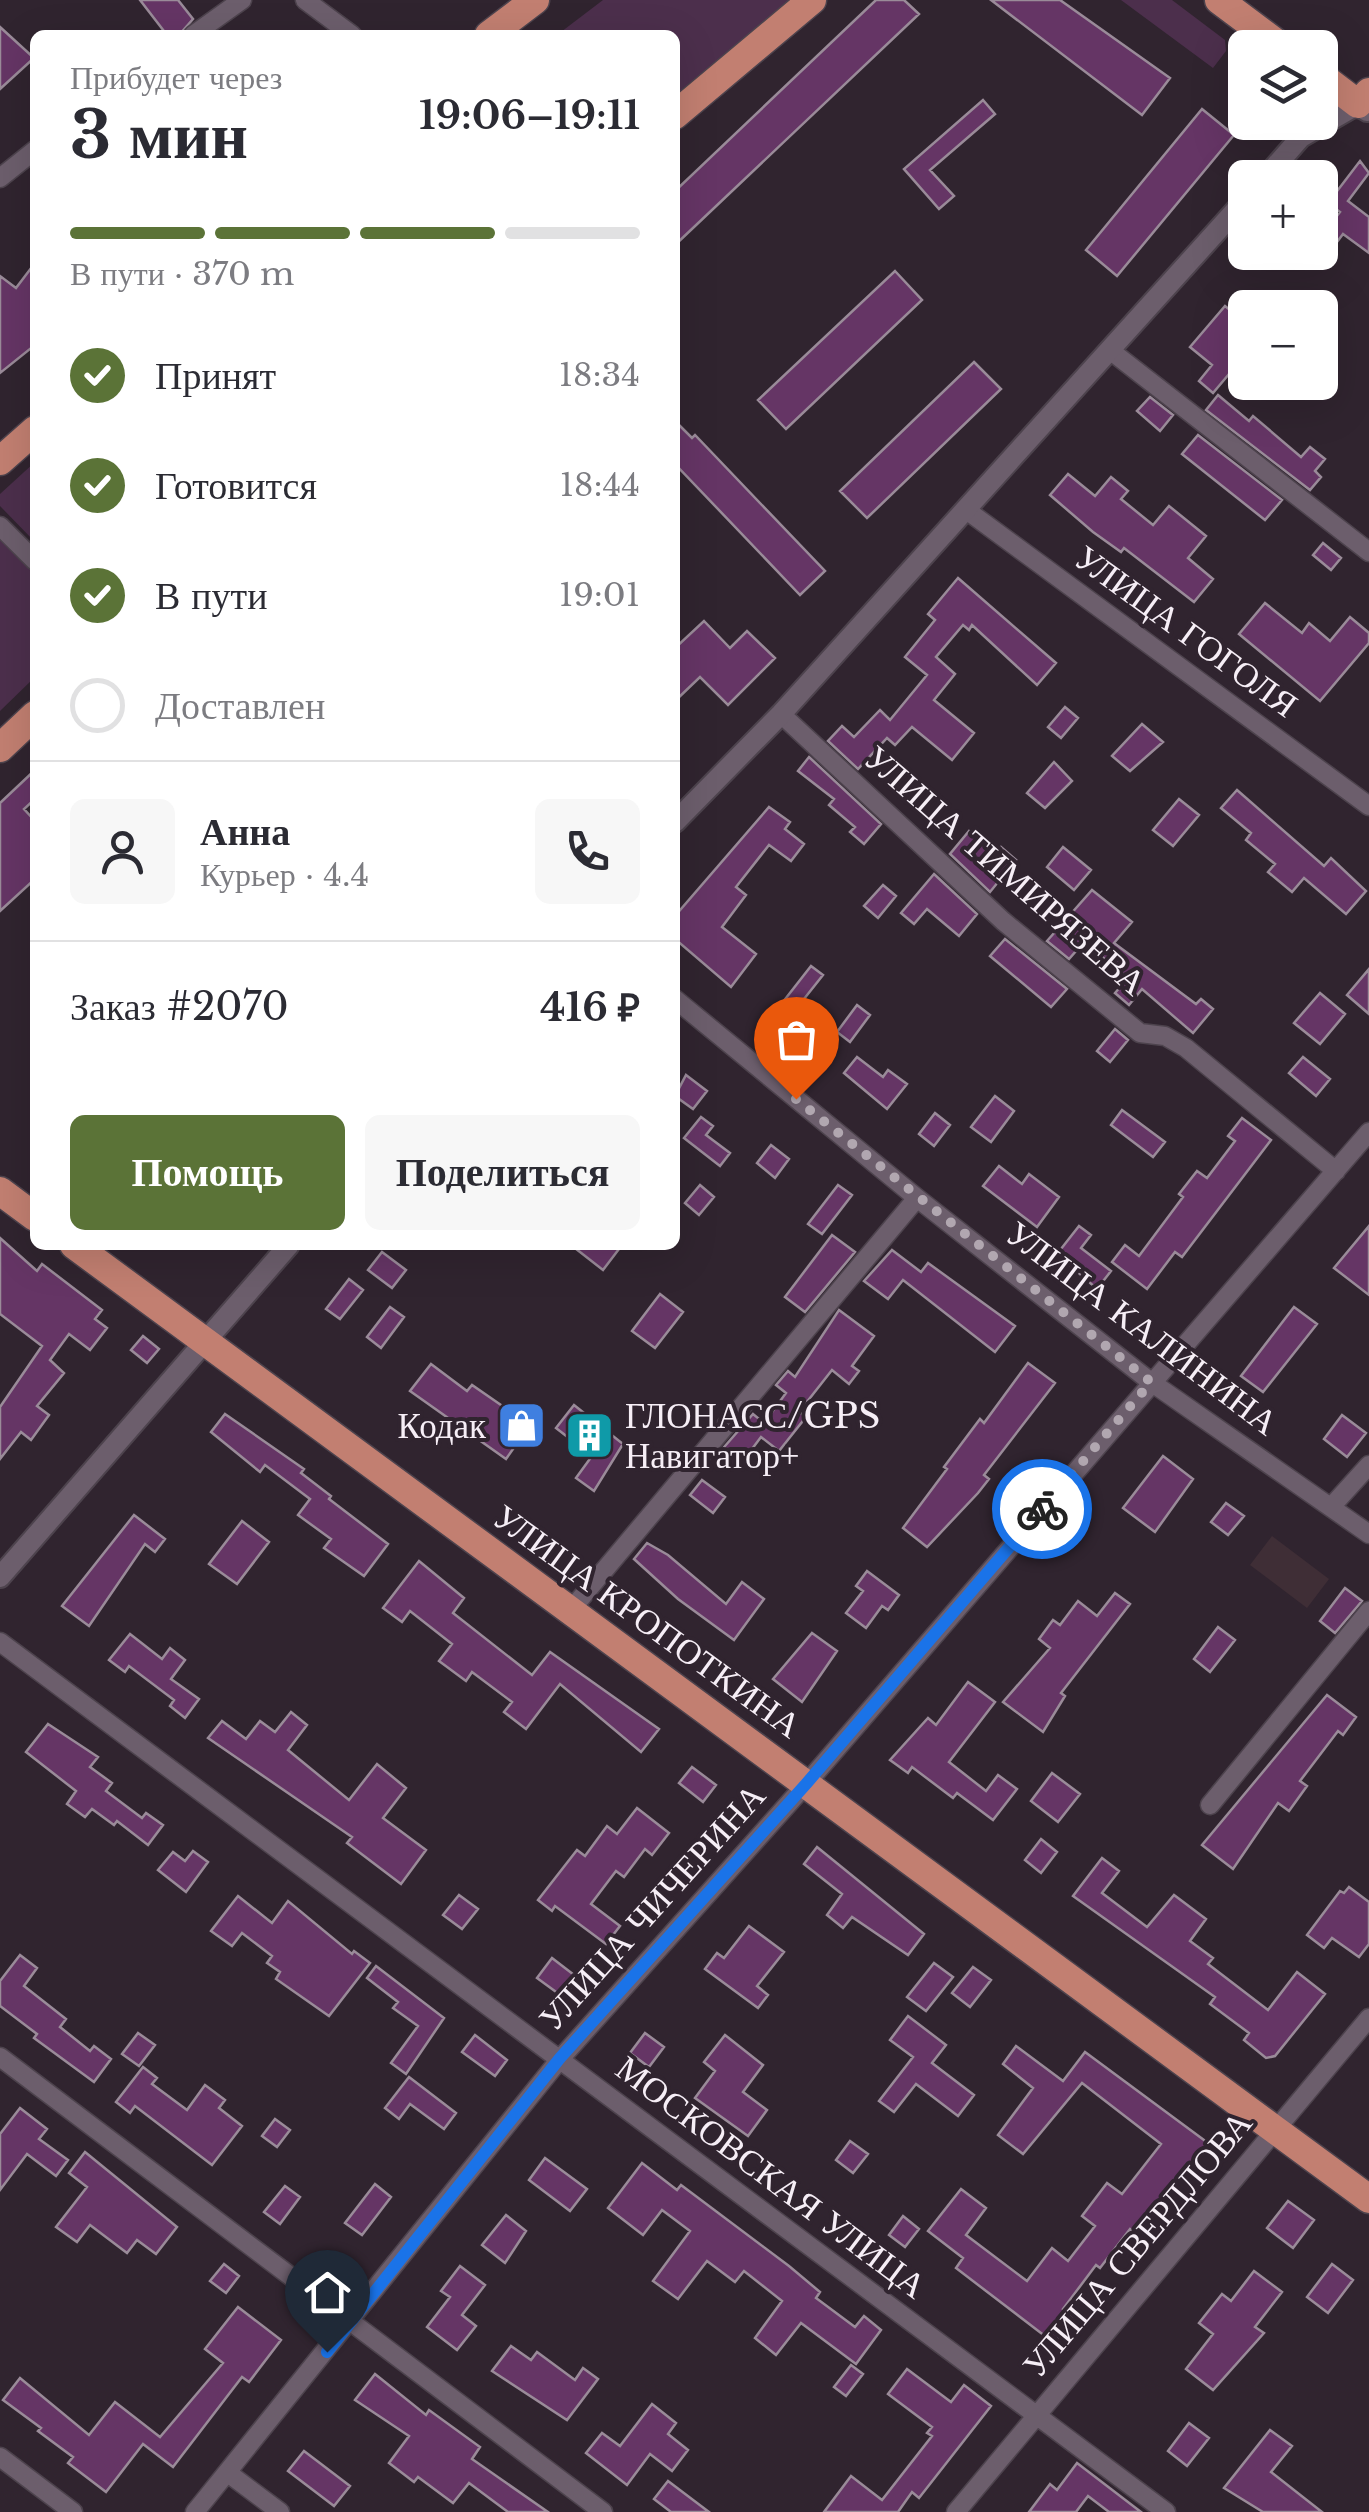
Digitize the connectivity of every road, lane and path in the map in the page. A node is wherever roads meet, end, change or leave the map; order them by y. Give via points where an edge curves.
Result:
1 (242, 0) edge
2 (305, 0) edge
3 (535, 0) edge
4 (812, 0) edge
5 (1220, 0) edge
6 (200, 30) edge
7 (345, 30) edge
8 (496, 30) edge
9 (1259, 30) edge
10 (1338, 86) edge
11 (1365, 102) edge
12 (680, 111) edge
13 (30, 154) edge
14 (1281, 160) edge
15 (0, 178) edge
16 (1228, 219) edge
17 (1111, 352) junction
18 (30, 434) edge
19 (0, 461) edge
20 (964, 508) junction
21 (0, 526) edge
22 (1369, 552) edge
23 (30, 556) edge
24 (780, 714) junction
25 (30, 720) edge
26 (0, 748) edge
27 (1369, 806) edge
28 (680, 817) edge
29 (680, 1003) edge
30 (1369, 1132) edge
31 (1336, 1170) junction
32 (0, 1191) edge
33 (917, 1198) junction
34 (30, 1212) edge
35 (81, 1250) edge
36 (286, 1250) edge
37 (204, 1341) junction
38 (1151, 1382) junction
39 (1369, 1464) edge
40 (1331, 1507) junction
41 (1369, 1534) edge
42 (0, 1577) edge
43 (1369, 1611) edge
44 (570, 1612) junction
45 (0, 1642) edge
46 (806, 1784) junction
47 (1210, 1804) dead end
48 (1369, 2018) edge
49 (0, 2058) edge
50 (560, 2058) junction
51 (1274, 2129) junction
52 (1369, 2199) edge
53 (352, 2322) junction
54 (1035, 2418) junction
55 (0, 2456) edge
56 (228, 2473) junction
57 (74, 2512) edge
58 (195, 2512) edge
59 (280, 2512) edge
60 (603, 2512) edge
61 (956, 2512) edge
62 (1166, 2512) edge

1 - 6 street
2 - 7 street
3 - 8 main road
4 - 12 main road
5 - 9 main road
10 - 11 main road
11 - 14 street via 1301,137
13 - 15 street
16 - 17 street
17 - 20 street
17 - 22 street
18 - 19 main road
20 - 24 street
20 - 27 street, УЛИЦА ГОГОЛЯ
21 - 23 street
24 - 28 street
24 - 31 street, УЛИЦА ТИМИРЯЗЕВА via 1034,946 1140,1033 1166,1036 1186,1048
25 - 26 main road
29 - 33 street, УЛИЦА КАЛИНИНА
30 - 31 street, УЛИЦА ЧИЧЕРИНА
31 - 38 street, УЛИЦА ЧИЧЕРИНА
32 - 34 main road
33 - 38 street, УЛИЦА КАЛИНИНА
33 - 44 street
35 - 37 main road, УЛИЦА КРОПОТКИНА
36 - 37 street
37 - 42 street
37 - 44 main road, УЛИЦА КРОПОТКИНА
38 - 40 street, УЛИЦА КАЛИНИНА
38 - 46 street, УЛИЦА ЧИЧЕРИНА
39 - 40 street
40 - 41 street, УЛИЦА КАЛИНИНА
43 - 47 street
44 - 46 main road, УЛИЦА КРОПОТКИНА
45 - 50 street, МОСКОВСКАЯ УЛИЦА
46 - 50 street, УЛИЦА ЧИЧЕРИНА
46 - 51 main road, УЛИЦА КРОПОТКИНА
48 - 51 street, УЛИЦА СВЕРДЛОВА
49 - 53 street
50 - 53 street, УЛИЦА ЧИЧЕРИНА
50 - 54 street, МОСКОВСКАЯ УЛИЦА
51 - 52 main road, УЛИЦА КРОПОТКИНА
51 - 54 street, УЛИЦА СВЕРДЛОВА
53 - 56 street, УЛИЦА ЧИЧЕРИНА
53 - 60 street
54 - 61 street, УЛИЦА СВЕРДЛОВА
54 - 62 street, МОСКОВСКАЯ УЛИЦА
55 - 57 street
56 - 58 street, УЛИЦА ЧИЧЕРИНА
56 - 59 street

